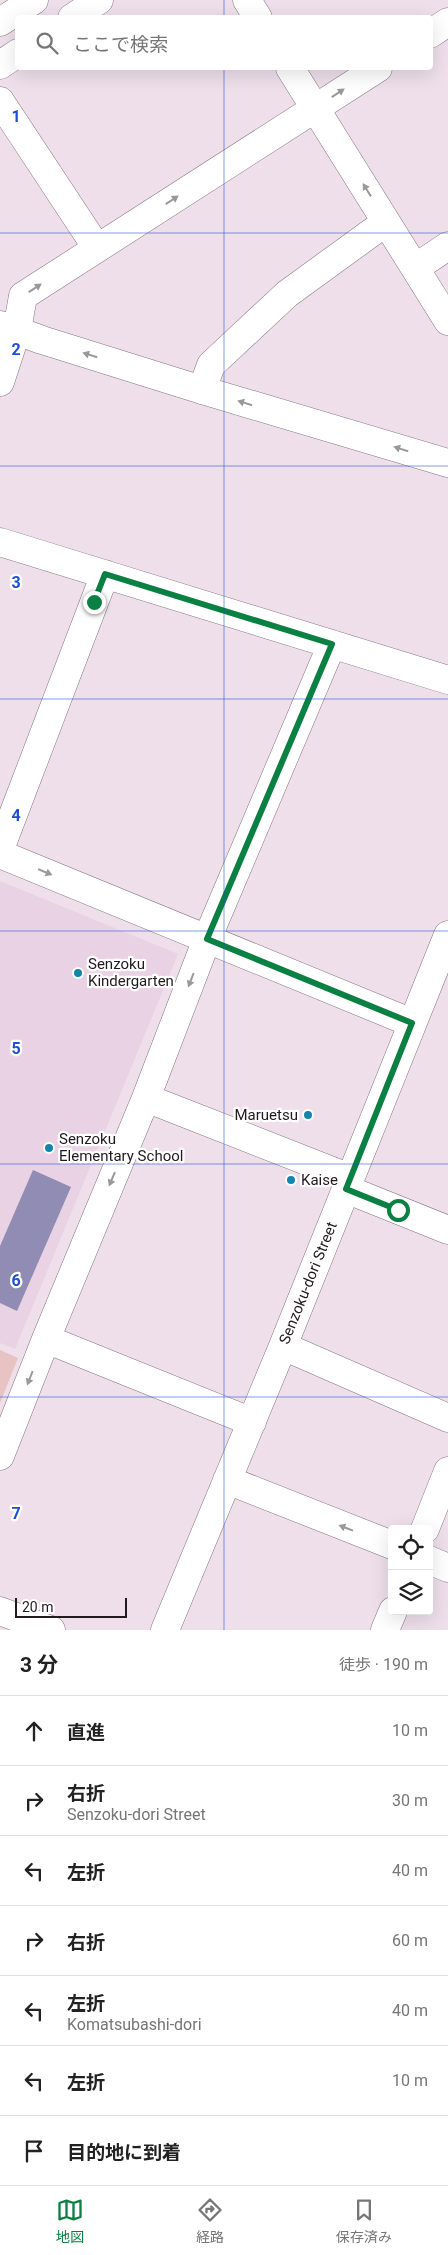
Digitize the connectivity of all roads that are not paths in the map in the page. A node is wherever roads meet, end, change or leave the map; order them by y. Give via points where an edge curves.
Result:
1 (34, 0) edge
2 (99, 0) edge
3 (247, 0) edge
4 (76, 15) edge
5 (256, 15) edge
6 (0, 22) edge
7 (448, 22) edge
8 (433, 32) edge
9 (15, 55) edge
10 (0, 64) edge
11 (291, 70) edge
12 (375, 70) edge
13 (0, 101) edge
14 (315, 108) junction
15 (386, 222) junction
16 (448, 246) edge
17 (96, 248) junction
18 (415, 268) junction
19 (448, 321) edge
20 (8, 328) edge
21 (0, 382) edge
22 (202, 390) junction
23 (448, 463) edge
24 (0, 542) edge
25 (105, 574) junction
26 (332, 644) junction
27 (448, 680) edge
28 (0, 849) edge
29 (0, 854) edge
30 (207, 939) junction
31 (446, 948) edge
32 (412, 1023) junction
33 (146, 1098) junction
34 (348, 1184) junction
35 (448, 1230) edge
36 (46, 1339) junction
37 (283, 1346) junction
38 (448, 1418) edge
39 (252, 1422) junction
40 (0, 1456) edge
41 (448, 1471) edge
42 (227, 1480) junction
43 (427, 1525) edge
44 (388, 1543) edge
45 (433, 1562) edge
46 (448, 1568) edge
47 (0, 1611) edge
48 (391, 1615) edge
49 (51, 1630) edge
50 (165, 1630) edge
51 (385, 1630) edge

1 - 6 street
2 - 4 street
3 - 5 street
7 - 8 street
9 - 10 street
11 - 14 street
14 -> 12 street
13 - 17 street
15 -> 14 street
17 -> 14 street
15 - 18 street
15 - 22 street via 287,294 211,365
16 - 18 street
20 -> 17 street via 23,296
18 - 19 street
20 - 21 street
22 -> 20 street
23 -> 22 street
24 - 25 street
25 - 26 street
25 - 28 street
26 - 27 street
26 - 30 street
29 -> 30 street
30 - 32 street
30 -> 33 street
31 - 32 street, Senzoku-dori Street
32 - 34 street, Senzoku-dori Street
33 - 34 street
33 -> 36 street
34 - 35 street
34 - 37 street, Senzoku-dori Street
36 - 39 street
36 -> 40 street
37 - 38 street
37 - 39 street, Senzoku-dori Street
39 - 42 street, Senzoku-dori Street
41 - 43 street
44 -> 42 street
42 - 50 street, Senzoku-dori Street
45 - 46 street
47 - 49 street
48 - 51 street

